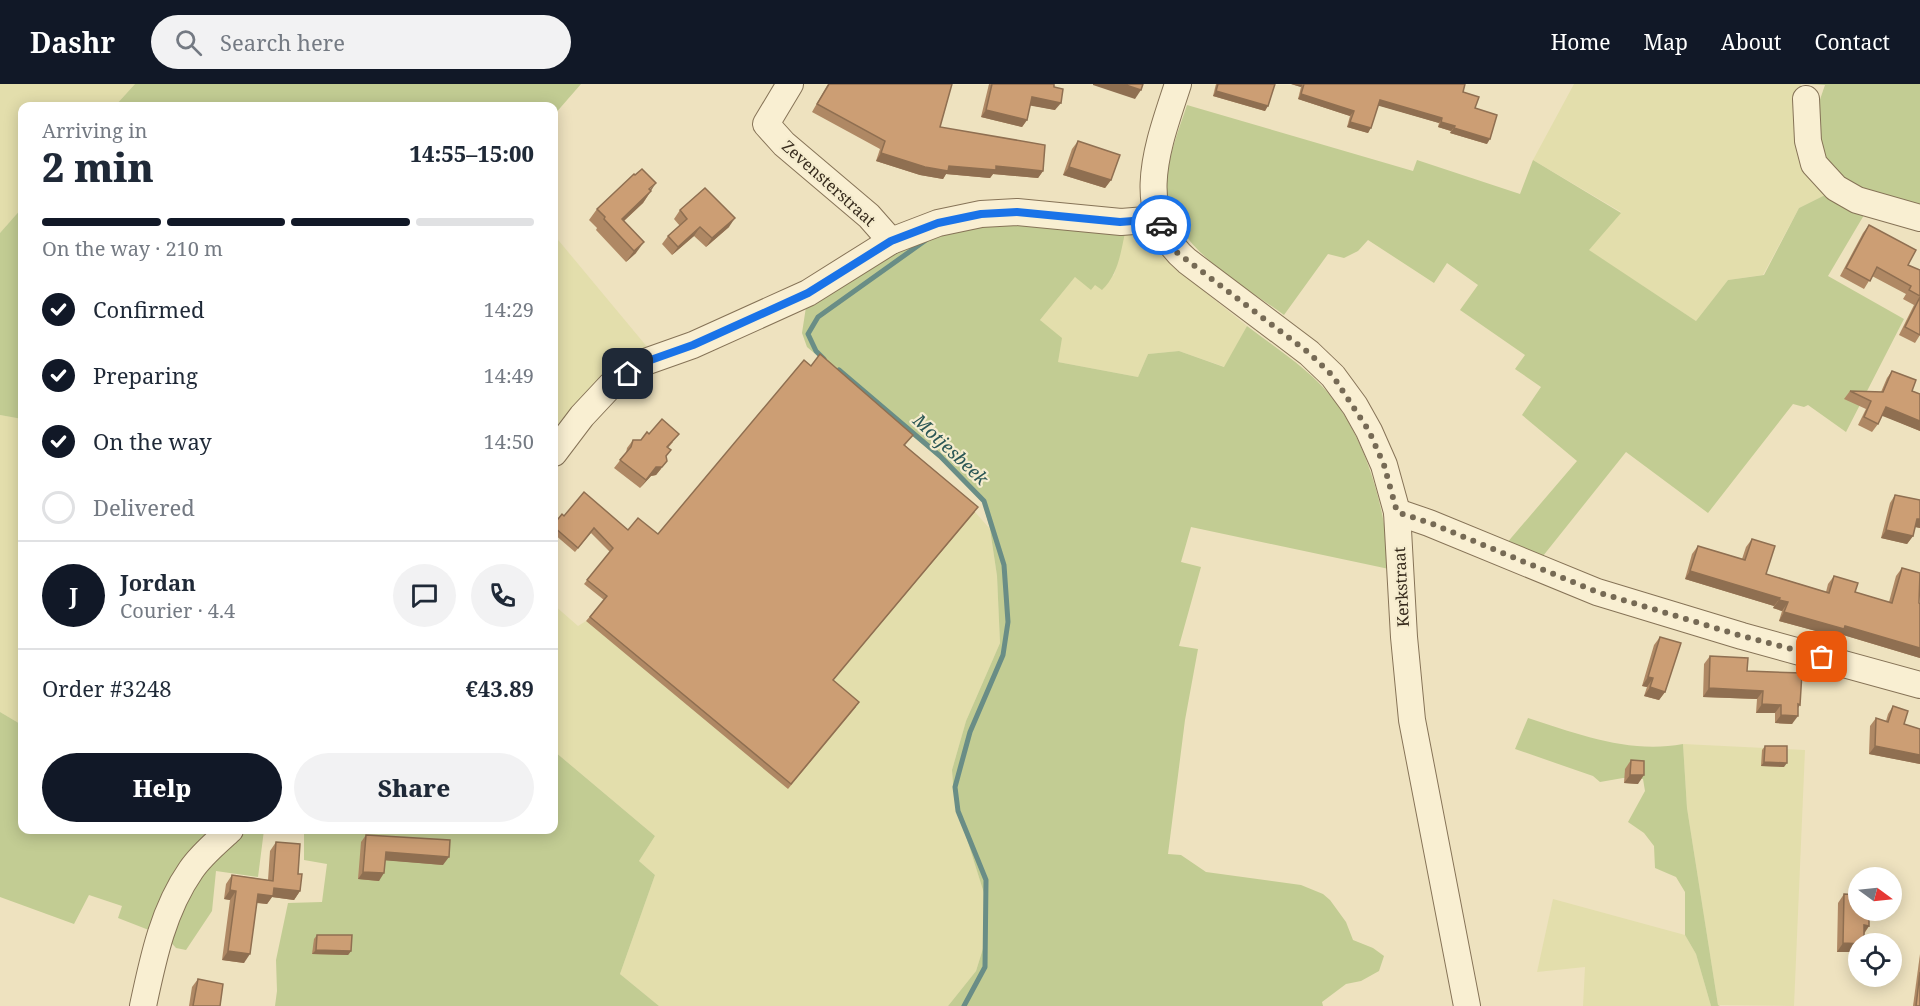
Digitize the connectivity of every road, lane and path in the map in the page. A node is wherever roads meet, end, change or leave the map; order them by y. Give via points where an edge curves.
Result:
1 (790, 84) edge
2 (1178, 84) edge
3 (1806, 99) dead end
4 (1159, 219) junction
5 (1920, 219) edge
6 (891, 241) junction
7 (558, 448) edge
8 (1397, 512) junction
9 (1920, 685) edge
10 (226, 834) edge
11 (143, 1006) edge
12 (1467, 1006) edge

1 - 6 street, Zevensterstraat via 766,124 869,216
2 - 4 street, Kerkstraat via 1154,166 1153,196
3 - 5 street via 1808,141 1814,164 1836,188 1857,200
4 - 6 street, Zevensterstraat via 1120,222 1017,212 981,214 938,223
4 - 8 street, Kerkstraat via 1175,251 1309,353 1333,376 1369,431 1384,465
6 - 7 street, Zevensterstraat via 808,293 693,345 645,362 611,386
8 - 9 street via 1597,592
8 - 12 street, Kerkstraat via 1412,720
10 - 11 street via 192,867 178,891 153,957

